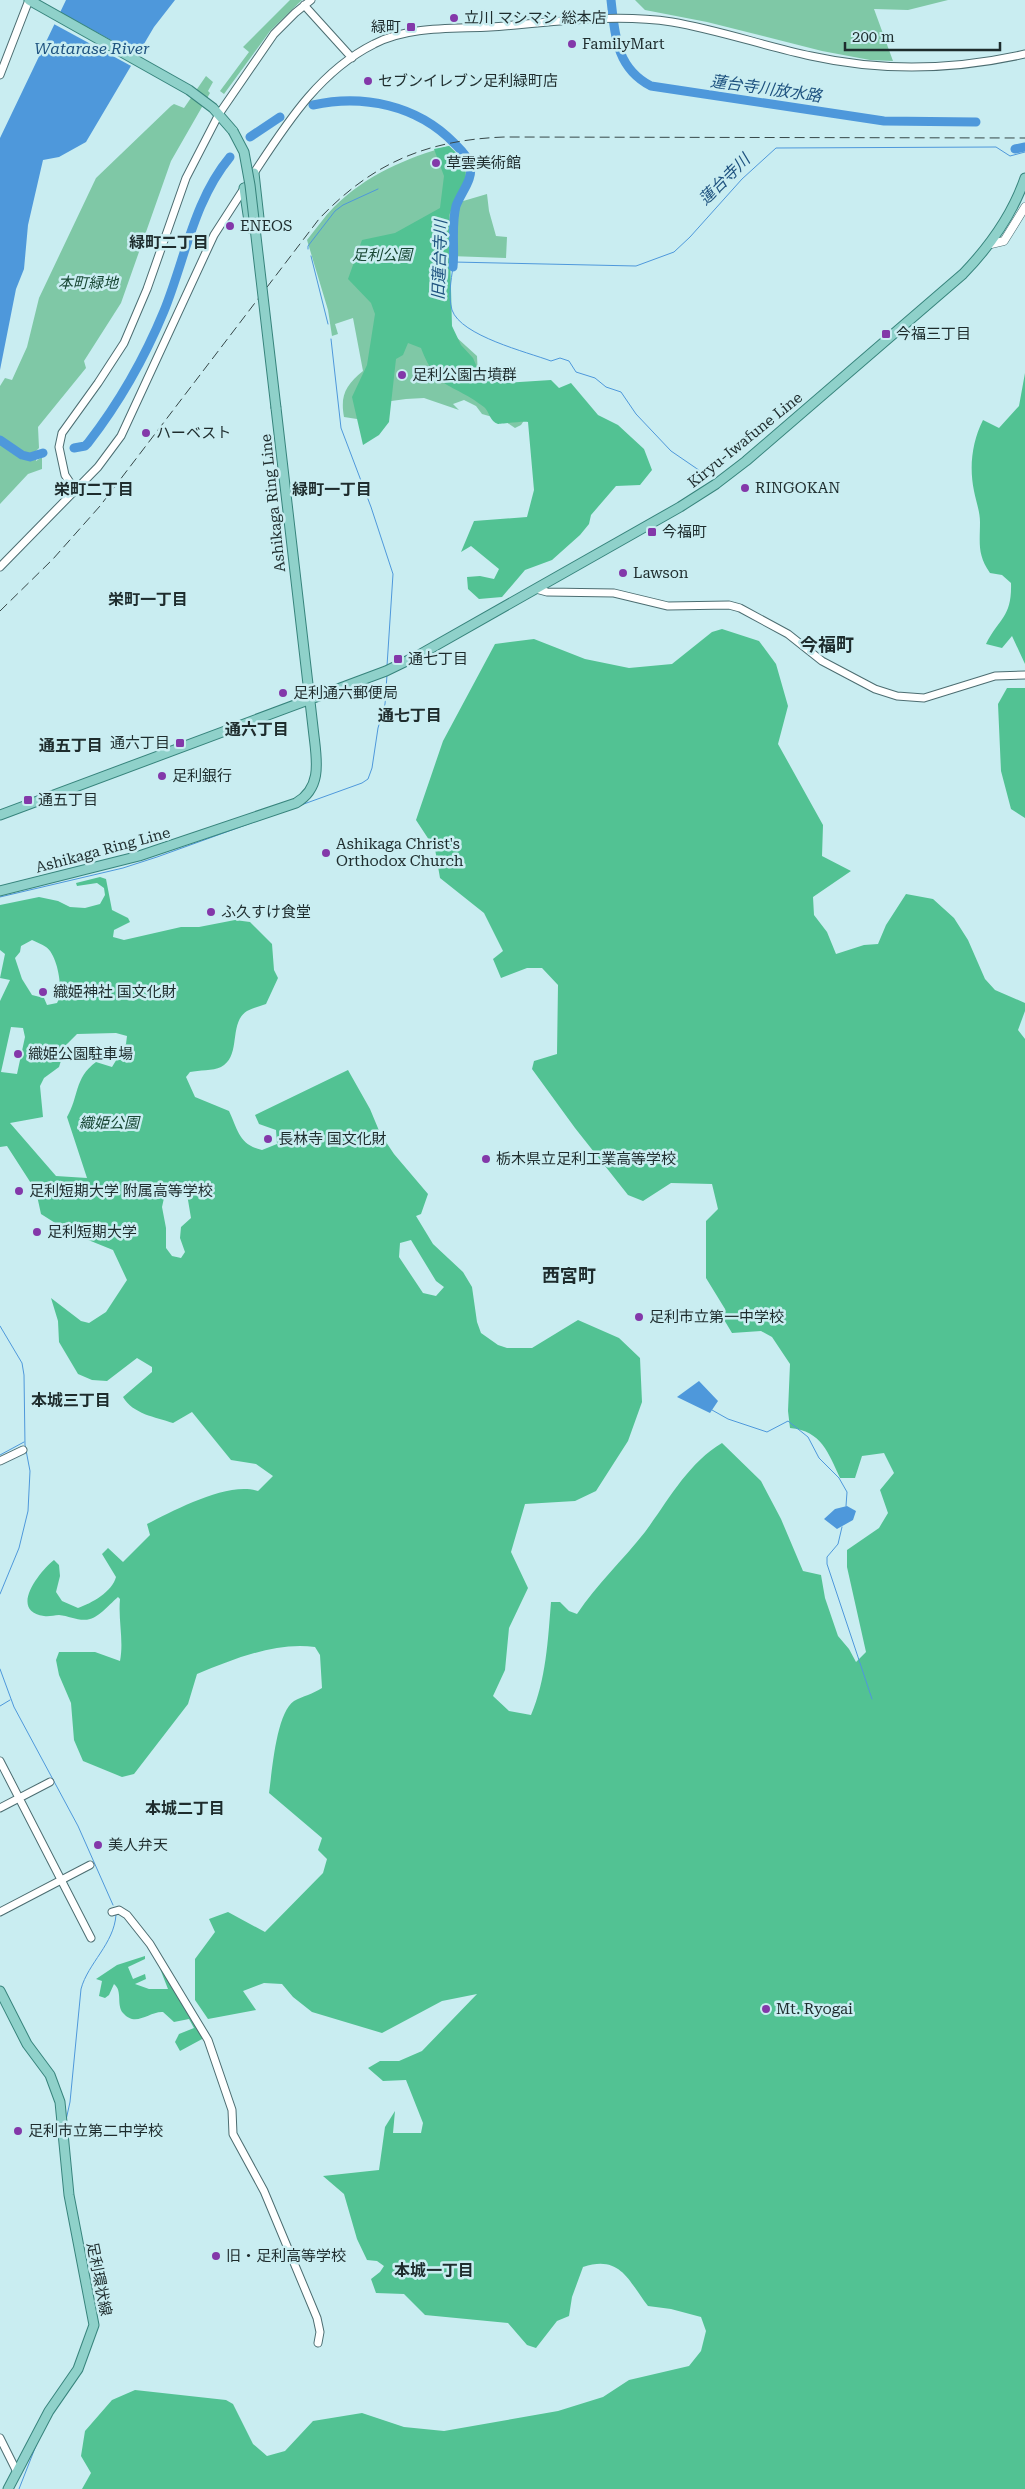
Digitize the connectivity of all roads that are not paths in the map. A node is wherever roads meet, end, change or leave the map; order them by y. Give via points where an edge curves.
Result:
1 (29, 0) edge
2 (311, 0) edge
3 (304, 5) junction
4 (1025, 54) edge
5 (352, 58) junction
6 (0, 75) edge
7 (216, 111) junction
8 (254, 173) junction
9 (1025, 178) edge
10 (244, 188) junction
11 (1025, 206) edge
12 (991, 244) junction
13 (266, 322) junction
14 (75, 490) junction
15 (0, 567) edge
16 (536, 589) junction
17 (1025, 675) edge
18 (311, 699) junction
19 (0, 815) edge
20 (0, 891) edge
21 (23, 1450) dead end
22 (0, 1461) edge
23 (0, 1761) edge
24 (50, 1782) dead end
25 (19, 1798) junction
26 (0, 1808) edge
27 (90, 1865) dead end
28 (61, 1880) junction
29 (0, 1912) edge
30 (112, 1912) dead end
31 (91, 1938) dead end
32 (0, 1991) edge
33 (318, 2343) dead end
34 (0, 2438) edge
35 (18, 2472) junction
36 (8, 2489) edge

1 - 6 street
1 - 7 main road, Ashikaga Ring Line via 189,90
2 - 3 street
3 - 5 street
3 - 7 street via 264,47
4 - 5 street via 961,66 880,67 818,58 680,24 610,19 399,34 372,44
5 - 8 street via 305,100
7 - 13 main road, Ashikaga Ring Line, bridge via 233,131 244,152
7 - 14 street via 186,178 147,289 124,343 60,437 65,476
8 - 10 street
8 - 13 main road, bridge via 268,297
9 - 12 main road, Kiryu-Iwafune Line
10 - 13 main road, bridge via 259,307
10 - 14 street via 214,235 126,428 98,467
11 - 12 main road via 1004,241
12 - 16 main road, Kiryu-Iwafune Line via 951,286 730,473 680,507
13 - 18 main road, Ashikaga Ring Line, bridge
14 - 15 street
16 - 17 street via 614,593 668,606 729,605 740,608 788,634 822,661 875,689 897,696 924,698 995,676
16 - 18 main road, Kiryu-Iwafune Line via 419,655
18 - 19 main road, Kiryu-Iwafune Line
18 - 20 main road, Ashikaga Ring Line via 317,772 312,788 300,801 140,856
21 - 22 street
23 - 25 street
24 - 25 street
25 - 26 street
25 - 28 street
27 - 28 street
28 - 29 street
28 - 31 street
30 - 33 street via 119,1910 127,1915 150,1944 208,2040 232,2110 233,2134 264,2191 317,2318
32 - 35 main road, 足利環状線 via 27,2044 50,2075 61,2107 69,2195 94,2324 78,2369 50,2410
34 - 35 street
35 - 36 main road

